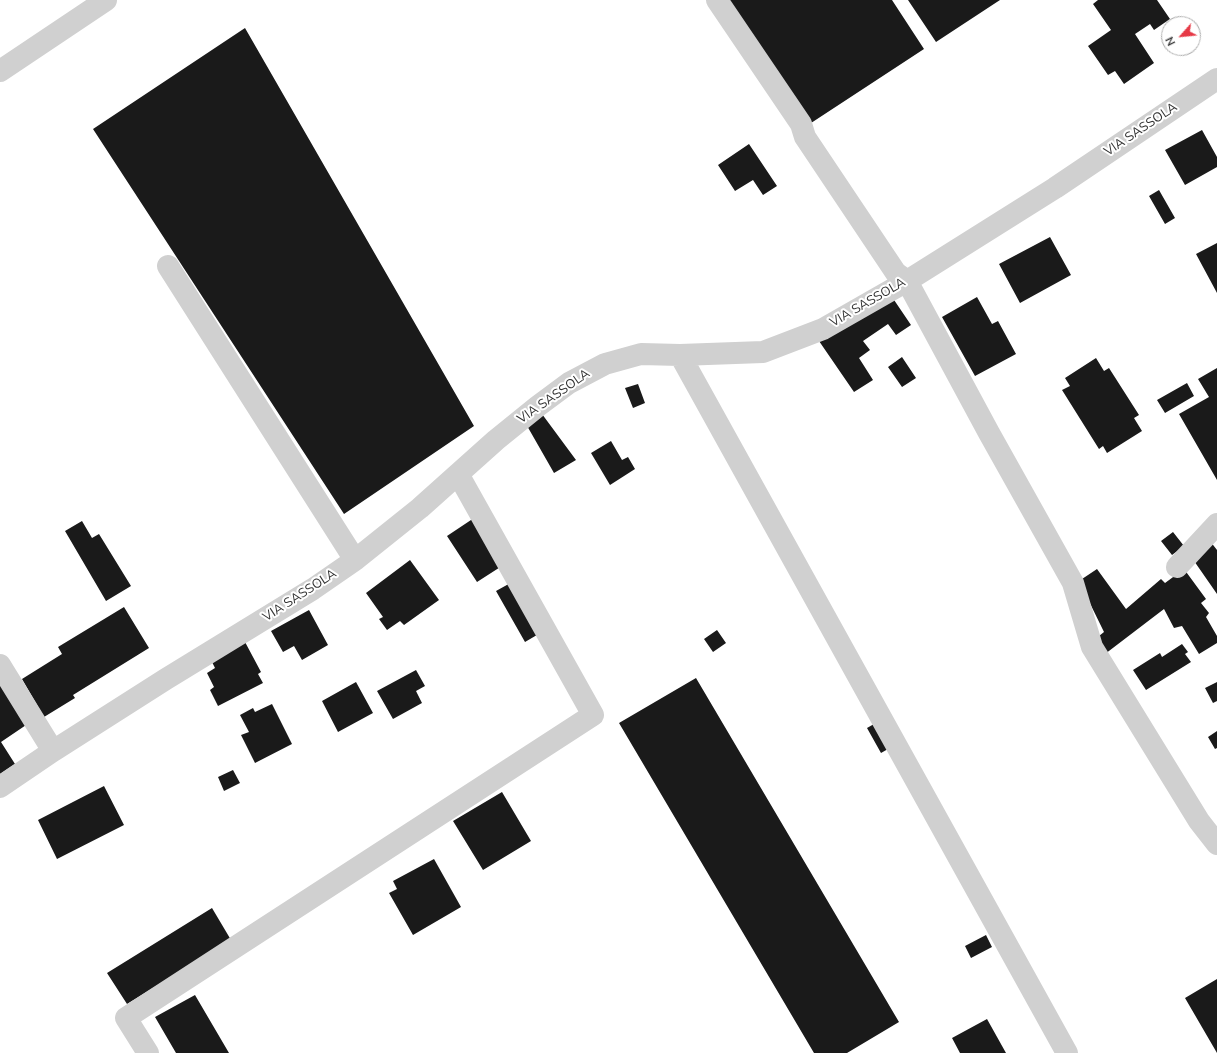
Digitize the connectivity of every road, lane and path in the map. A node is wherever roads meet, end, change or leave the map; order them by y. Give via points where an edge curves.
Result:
1 (106, 0) edge
2 (717, 0) edge
3 (0, 71) edge
4 (1217, 79) edge
5 (168, 266) dead end
6 (907, 282) junction
7 (680, 356) junction
8 (458, 474) junction
9 (1217, 524) edge
10 (355, 560) junction
11 (1177, 567) dead end
12 (0, 665) edge
13 (52, 751) junction
14 (0, 787) edge
15 (1217, 844) edge
16 (148, 1053) edge
17 (1068, 1053) edge

1 - 3 street
2 - 6 street via 801,124 805,137 896,273
4 - 6 street, VIA SASSOLA via 1055,188
5 - 10 street
6 - 7 street, VIA SASSOLA via 823,329 763,352
6 - 15 street via 1073,583 1092,646 1199,821
7 - 8 street, VIA SASSOLA via 641,354 605,364 569,384 538,406
7 - 17 street
8 - 10 street, VIA SASSOLA
8 - 16 street via 593,715 126,1018
9 - 11 street
10 - 13 street, VIA SASSOLA via 314,589
12 - 13 street
13 - 14 street, VIA SASSOLA

